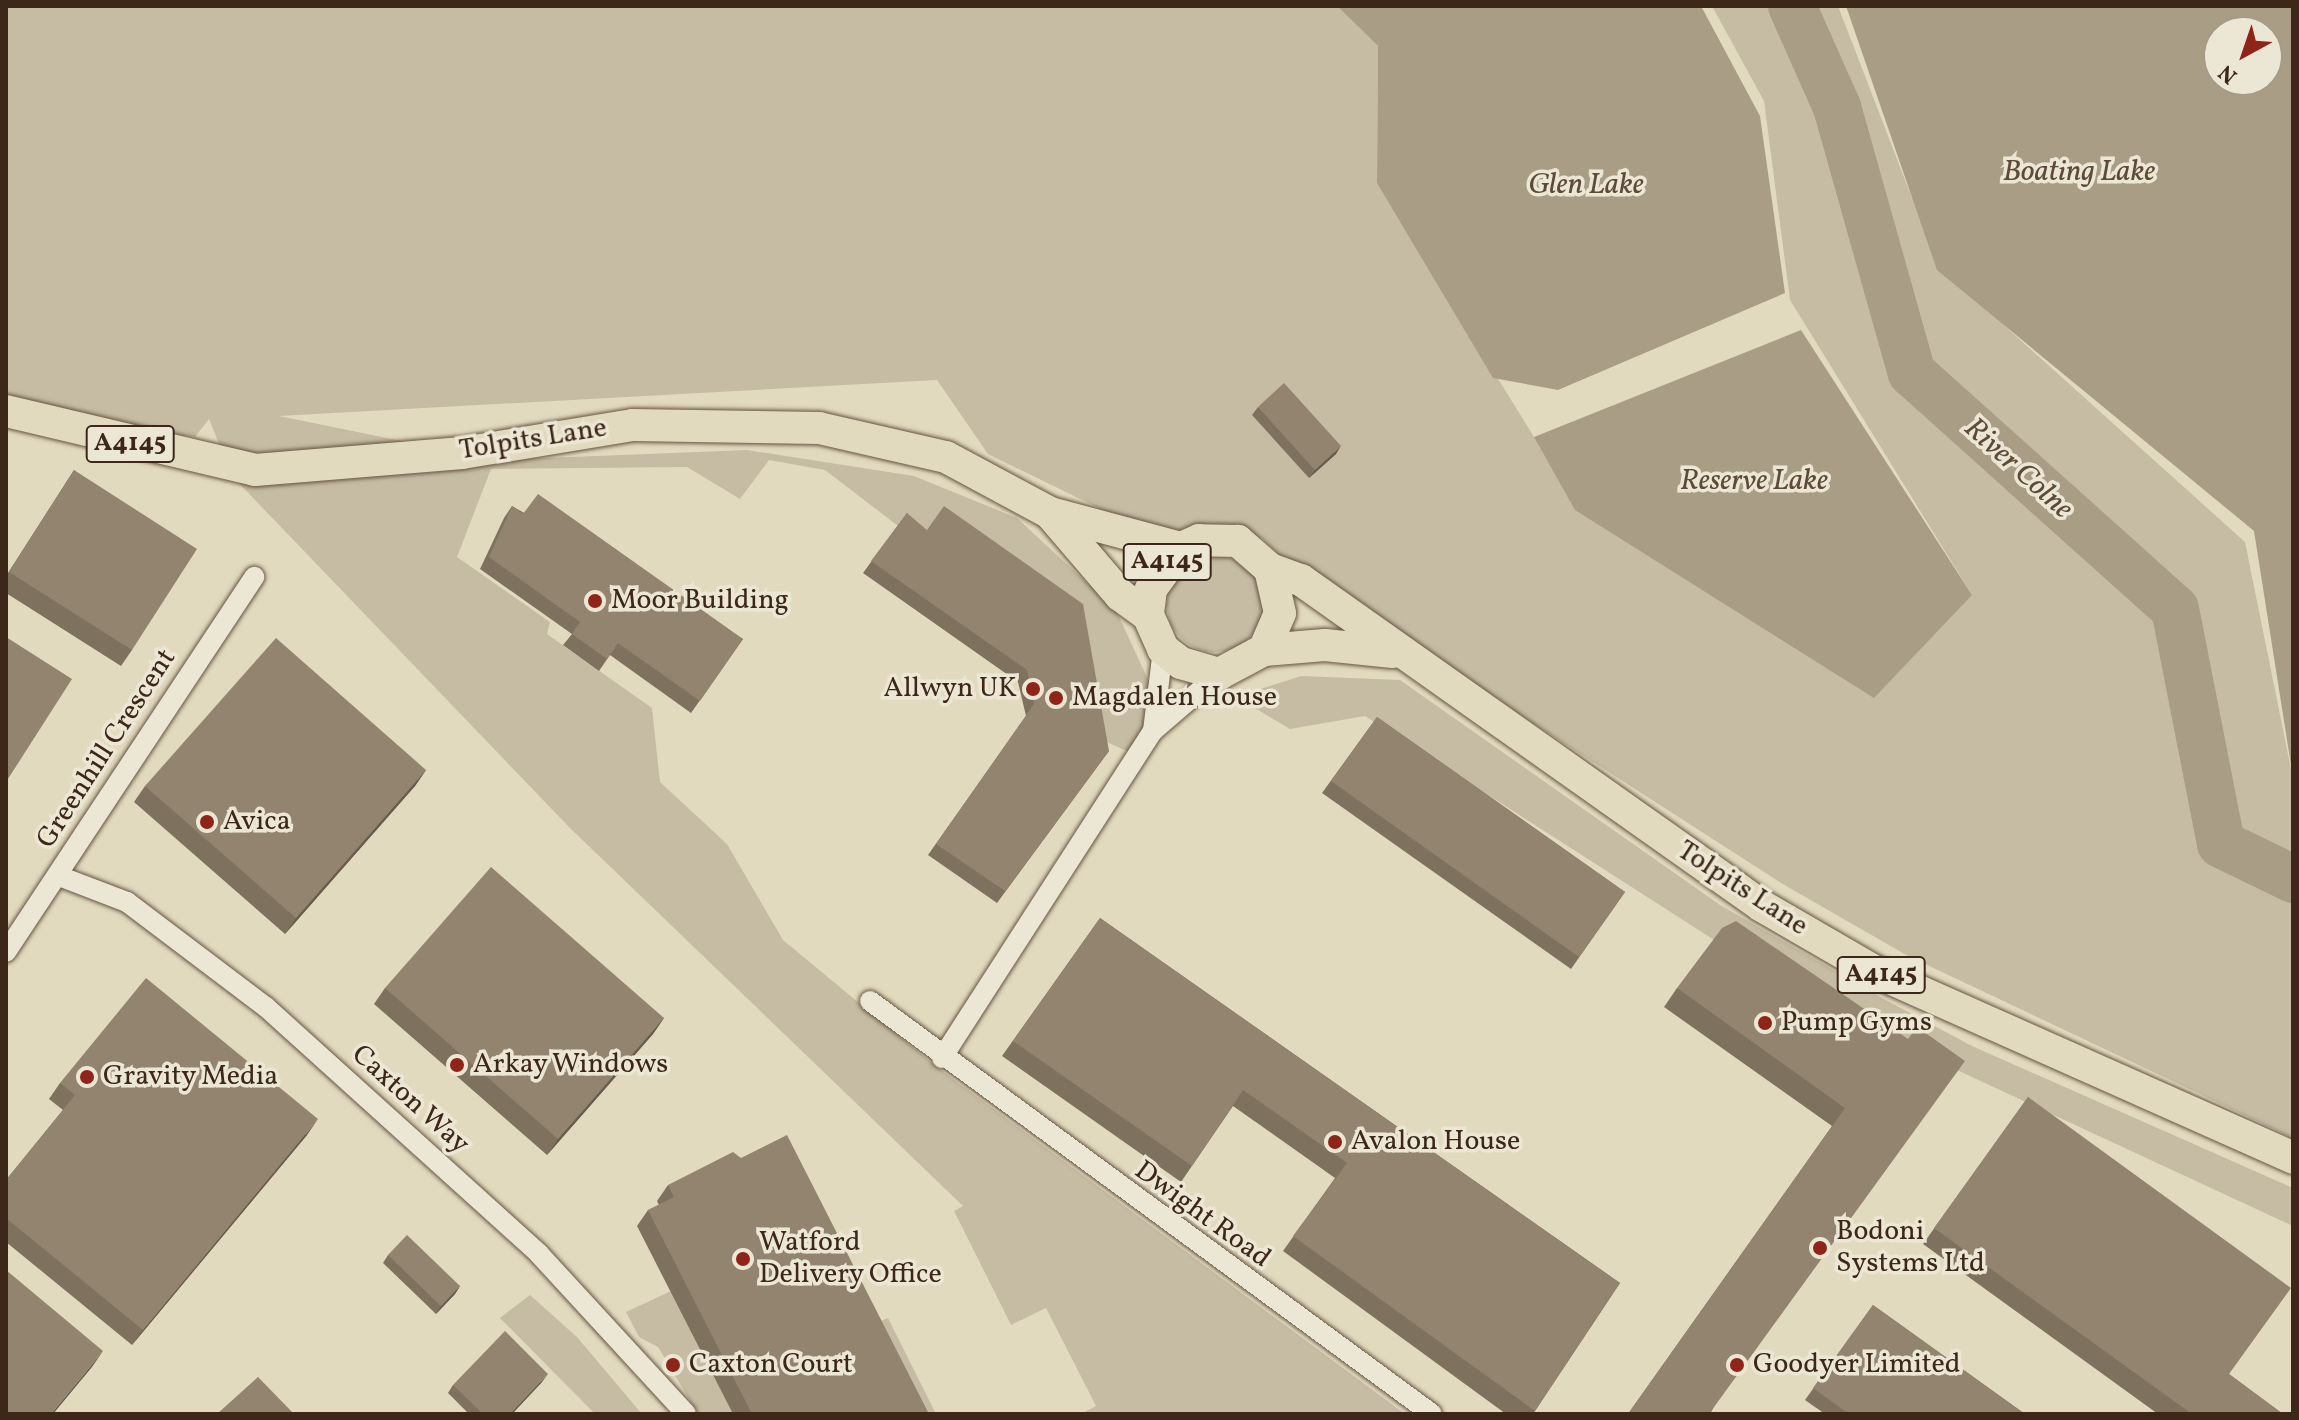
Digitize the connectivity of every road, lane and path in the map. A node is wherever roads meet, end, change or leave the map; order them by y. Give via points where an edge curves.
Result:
1 (6, 411) edge
2 (1050, 513) junction
3 (1181, 548) junction
4 (1270, 569) junction
5 (254, 577) dead end
6 (1148, 615) junction
7 (1163, 649) junction
8 (1264, 650) junction
9 (1393, 652) junction
10 (1219, 674) junction
11 (1153, 731) junction
12 (59, 876) junction
13 (6, 952) edge
14 (870, 1001) dead end
15 (942, 1058) junction
16 (2293, 1158) edge
17 (686, 1414) edge
18 (1432, 1414) edge

1 - 2 main road, Tolpits Lane / A4145 via 255,470 633,425 819,428 946,457
2 - 3 main road, Tolpits Lane / A4145
2 - 6 main road, Tolpits Lane / A4145
3 - 4 main road, Tolpits Lane / A4145 via 1199,540 1238,541
3 - 6 main road, A4145 via 1151,589
4 - 8 main road via 1280,613
4 - 9 main road, Tolpits Lane / A4145 via 1301,580
5 - 12 street, Greenhill Crescent
6 - 7 main road, Tolpits Lane / A4145
7 - 10 main road via 1181,663
7 - 11 street
8 - 9 main road, Tolpits Lane / A4145 via 1325,645
8 - 10 main road, Tolpits Lane / A4145
9 - 16 main road, Tolpits Lane / A4145 via 1762,906 1876,972
10 - 11 street
11 - 15 street
12 - 13 street, Greenhill Crescent
12 - 17 street, Caxton Way via 127,902 266,1007 539,1254
14 - 15 street, Dwight Road
15 - 18 street, Dwight Road

